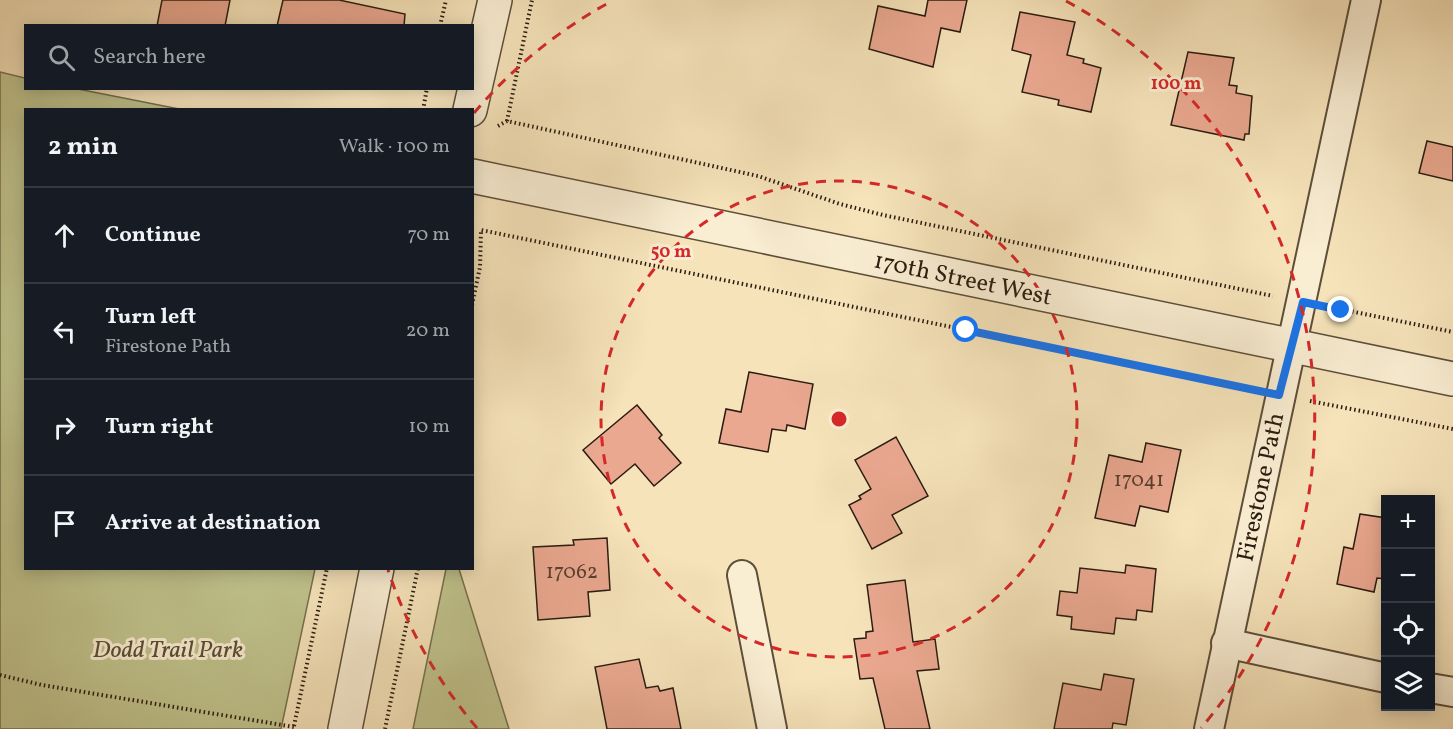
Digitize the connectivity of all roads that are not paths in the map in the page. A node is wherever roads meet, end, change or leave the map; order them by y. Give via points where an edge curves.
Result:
1 (495, 0) edge
2 (1366, 0) edge
3 (470, 108) edge
4 (474, 176) edge
5 (1291, 346) junction
6 (1453, 379) edge
7 (377, 570) edge
8 (742, 575) dead end
9 (1226, 643) junction
10 (1381, 677) edge
11 (1435, 689) edge
12 (1453, 692) edge
13 (345, 729) edge
14 (772, 729) edge
15 (1209, 729) edge

1 - 3 street
2 - 5 street, Firestone Path
4 - 5 street, 170th Street West
5 - 6 street, 170th Street West
5 - 9 street, Firestone Path
7 - 13 street
8 - 14 street
9 - 10 street
9 - 15 street, Firestone Path
11 - 12 street

